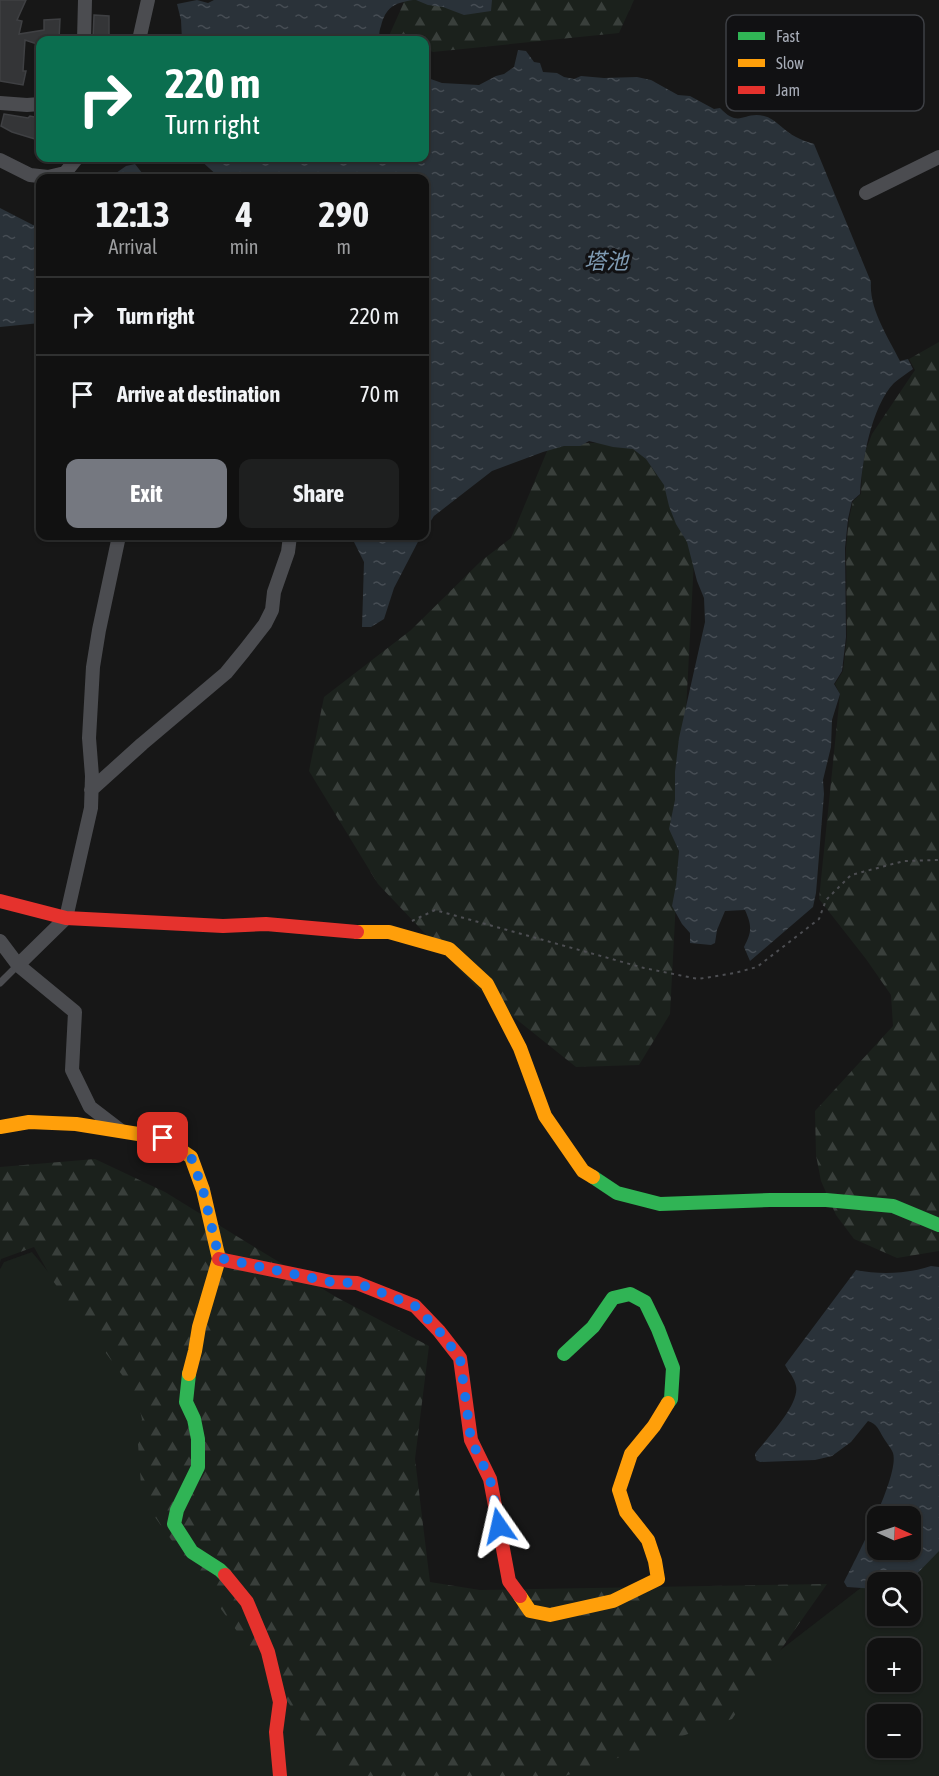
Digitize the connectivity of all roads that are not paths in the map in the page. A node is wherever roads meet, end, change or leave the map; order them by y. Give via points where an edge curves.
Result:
1 (85, 0) edge
2 (148, 0) edge
3 (84, 36) edge
4 (140, 36) edge
5 (0, 103) edge
6 (36, 104) edge
7 (939, 157) edge
8 (0, 160) edge
9 (74, 162) edge
10 (61, 174) edge
11 (36, 176) edge
12 (866, 193) dead end
13 (118, 540) edge
14 (290, 540) edge
15 (92, 790) junction
16 (0, 902) edge
17 (66, 918) junction
18 (0, 941) edge
19 (18, 965) junction
20 (0, 983) edge
21 (0, 1127) edge
22 (125, 1133) junction
23 (939, 1225) edge
24 (219, 1258) junction
25 (564, 1354) dead end
26 (280, 1776) edge

1 - 3 street
2 - 4 street
5 - 6 street
7 - 12 street
8 - 11 street
9 - 10 street
13 - 15 street via 93,667 89,738
14 - 15 street via 272,610 244,651 226,673
15 - 17 street
16 - 17 street
17 - 19 street
17 - 23 street via 389,932 449,950 487,984 520,1048 545,1116 583,1171 617,1193 660,1204 826,1200 893,1206
18 - 19 street
19 - 20 lane
19 - 22 street via 75,1012 72,1070 90,1107
21 - 22 street via 29,1122 76,1124
22 - 24 street via 163,1138 191,1157
24 - 25 street via 331,1282 357,1283 415,1306 439,1331 460,1358 471,1440 490,1479 509,1581 530,1611 550,1615 613,1600 658,1578 648,1540 626,1512 619,1490 631,1454 671,1399 673,1368 645,1302 630,1294 614,1298
24 - 26 street via 189,1370 186,1402 198,1438 198,1467 174,1524 192,1552 220,1570 236,1587 258,1626 280,1702 276,1732

